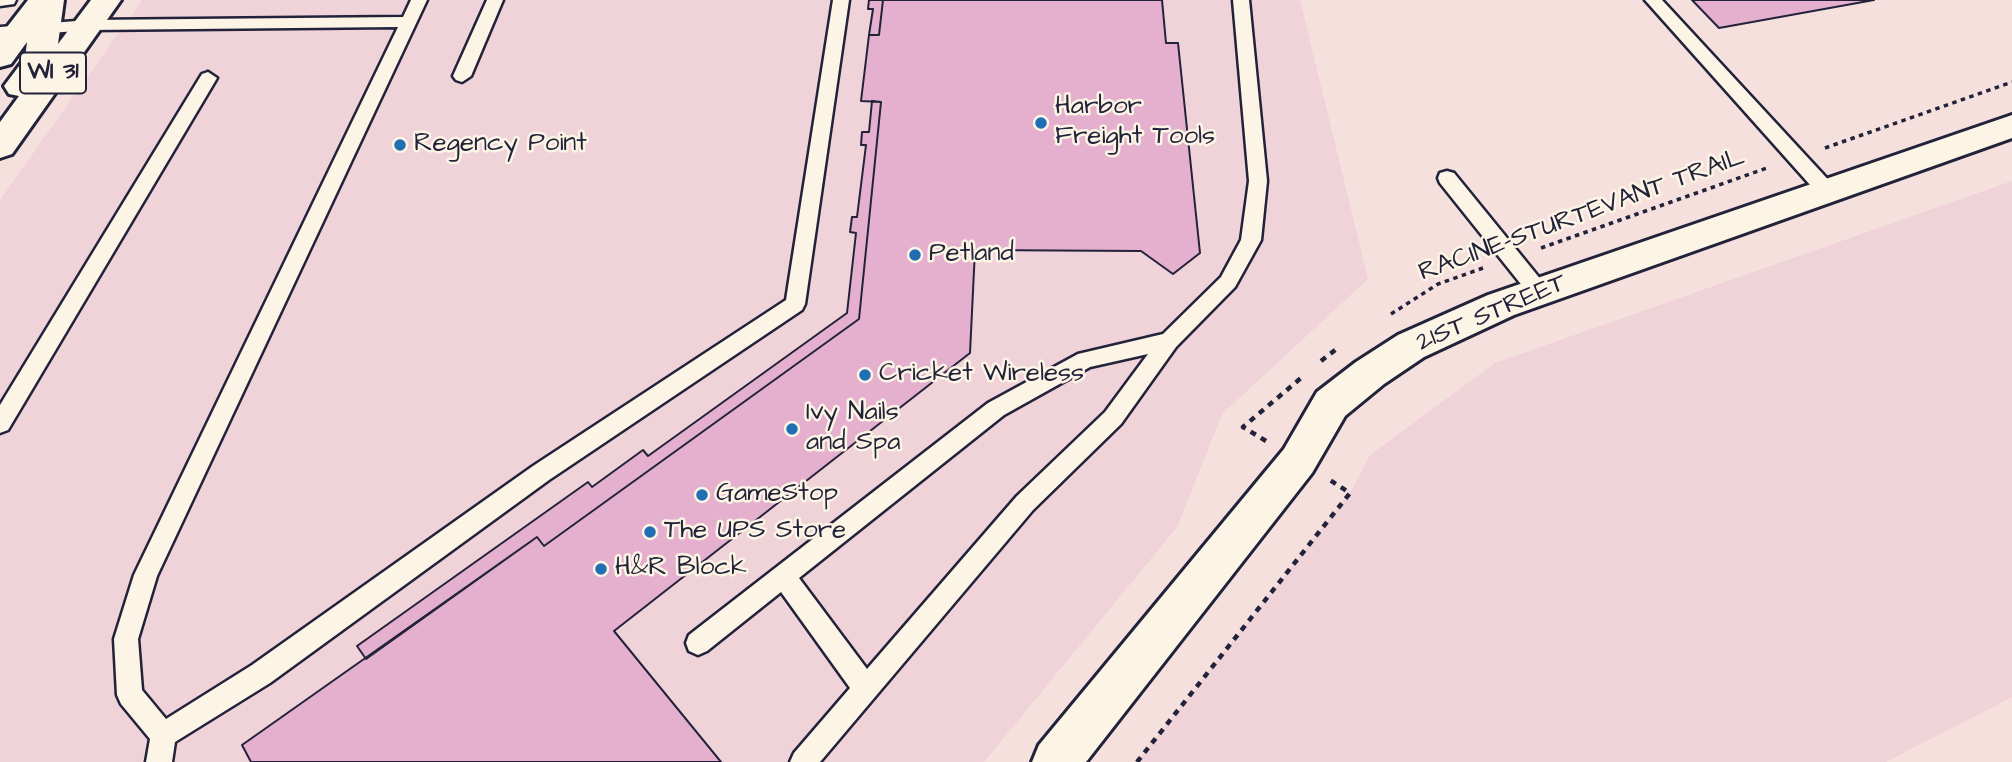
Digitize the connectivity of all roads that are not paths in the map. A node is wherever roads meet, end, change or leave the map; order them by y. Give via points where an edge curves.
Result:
1 (8, 0) edge
2 (419, 0) edge
3 (495, 0) edge
4 (841, 0) edge
5 (1241, 0) edge
6 (1653, 0) edge
7 (0, 1) edge
8 (96, 8) edge
9 (32, 18) edge
10 (409, 22) junction
11 (0, 57) edge
12 (463, 76) dead end
13 (208, 78) dead end
14 (0, 112) edge
15 (2012, 126) edge
16 (0, 146) edge
17 (1447, 178) dead end
18 (1827, 191) junction
19 (1539, 292) junction
20 (1169, 341) junction
21 (0, 424) edge
22 (783, 576) junction
23 (698, 643) dead end
24 (866, 689) junction
25 (163, 735) junction
26 (159, 762) edge
27 (803, 762) edge
28 (1056, 762) edge

1 - 7 lane
2 - 10 lane
3 - 12 lane
4 - 25 lane via 795,304 541,473 261,674
5 - 20 lane via 1258,181 1251,240 1228,282
6 - 18 lane
8 - 9 lane
8 - 10 lane
8 - 16 street, WI 31
9 - 11 street, WI 31
9 - 14 street via 40,60
10 - 25 lane via 146,575 125,639 130,695
13 - 21 lane
15 - 18 street, 21ST STREET
17 - 19 lane
18 - 19 street, 21ST STREET
19 - 28 street, 21ST STREET via 1411,346 1331,404 1298,461
20 - 22 lane via 1085,360 996,409
20 - 24 lane via 1113,418 1025,503
22 - 23 lane
22 - 24 lane
24 - 27 lane
25 - 26 lane

